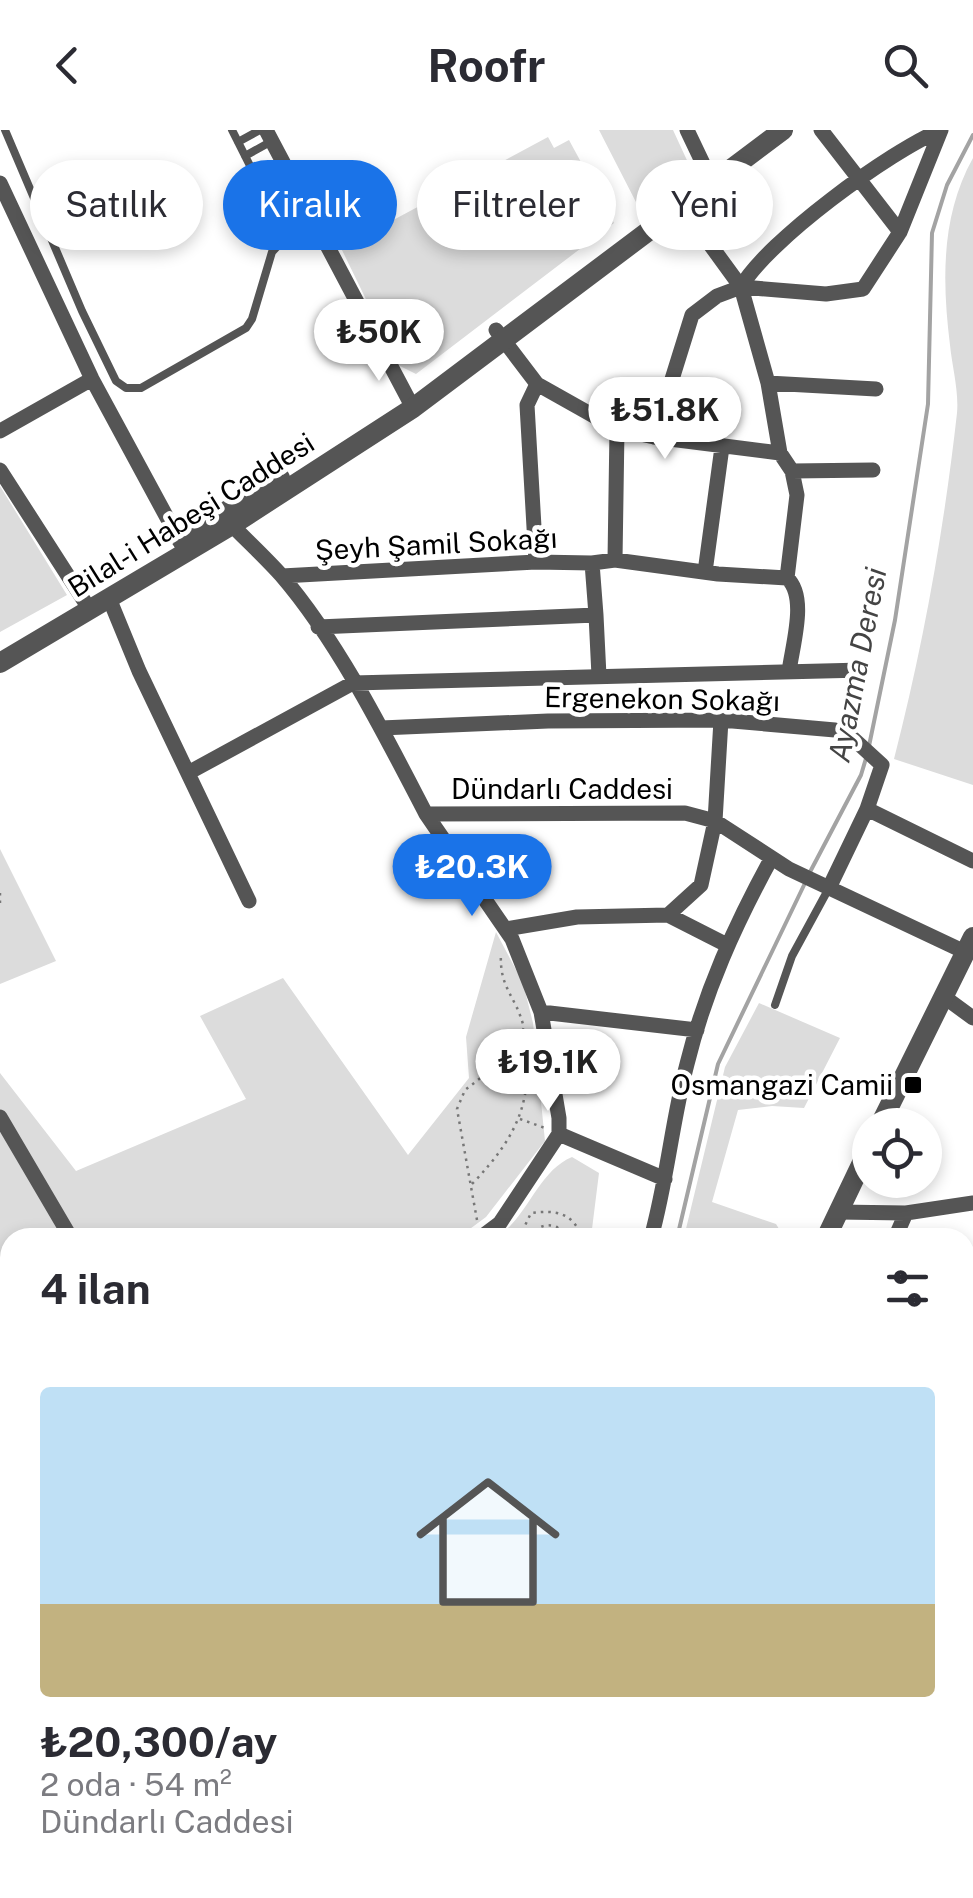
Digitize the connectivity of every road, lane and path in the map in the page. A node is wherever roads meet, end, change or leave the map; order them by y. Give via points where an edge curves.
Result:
1 (5, 130) edge
2 (232, 130) edge
3 (687, 130) edge
4 (764, 130) edge
5 (783, 130) edge
6 (821, 130) edge
7 (941, 130) edge
8 (266, 134) edge
9 (238, 142) junction
10 (245, 156) junction
11 (702, 160) edge
12 (724, 160) edge
13 (743, 160) edge
14 (858, 181) junction
15 (0, 183) edge
16 (636, 228) edge
17 (900, 232) junction
18 (636, 238) edge
19 (714, 250) edge
20 (741, 288) junction
21 (500, 334) junction
22 (92, 379) junction
23 (768, 383) junction
24 (537, 384) junction
25 (876, 390) dead end
26 (410, 402) junction
27 (617, 429) junction
28 (0, 431) edge
29 (654, 438) junction
30 (722, 447) junction
31 (780, 453) junction
32 (0, 470) edge
33 (872, 470) dead end
34 (792, 472) junction
35 (227, 520) junction
36 (183, 545) junction
37 (614, 560) junction
38 (536, 562) junction
39 (592, 563) junction
40 (705, 572) junction
41 (282, 576) junction
42 (787, 578) junction
43 (109, 598) junction
44 (87, 605) junction
45 (596, 615) junction
46 (318, 627) junction
47 (0, 649) edge
48 (0, 662) edge
49 (863, 670) dead end
50 (789, 672) junction
51 (599, 676) junction
52 (353, 683) junction
53 (721, 720) junction
54 (381, 728) junction
55 (188, 773) junction
56 (867, 809) junction
57 (426, 814) junction
58 (715, 820) junction
59 (771, 859) junction
60 (973, 861) edge
61 (823, 885) junction
62 (0, 893) edge
63 (249, 901) dead end
64 (0, 903) edge
65 (668, 915) junction
66 (510, 936) junction
67 (969, 944) edge
68 (727, 945) junction
69 (943, 996) junction
70 (775, 1005) dead end
71 (541, 1012) junction
72 (973, 1018) edge
73 (524, 1028) junction
74 (697, 1030) junction
75 (888, 1108) edge
76 (0, 1117) edge
77 (518, 1118) junction
78 (559, 1134) junction
79 (664, 1179) junction
80 (852, 1183) edge
81 (470, 1185) junction
82 (973, 1202) edge
83 (838, 1212) junction
84 (906, 1212) junction
85 (560, 1213) junction
86 (556, 1226) joint
87 (65, 1228) edge
88 (478, 1228) edge
89 (493, 1228) edge
90 (524, 1228) edge
91 (540, 1228) edge
92 (577, 1228) edge
93 (653, 1228) edge
94 (831, 1228) edge
95 (899, 1228) edge

1 - 10 lane via 99,346 116,381 131,390 235,337 252,319 272,252 286,236
2 - 9 lane
3 - 11 street
4 - 12 street, Bilal-i Habeşi Caddesi
5 - 13 street, Bilal-i Habeşi Caddesi
6 - 14 street
7 - 14 street
7 - 17 street
8 - 9 lane
8 - 10 lane
8 - 26 street
9 - 10 lane
14 - 17 street
14 - 20 street via 762,257
15 - 22 street
16 - 21 street, Bilal-i Habeşi Caddesi
17 - 20 street via 863,289 826,294
18 - 21 street, Bilal-i Habeşi Caddesi
19 - 20 street
20 - 23 street
20 - 29 street via 692,315
21 - 24 street
21 - 26 street, Bilal-i Habeşi Caddesi
22 - 28 street
22 - 36 street
23 - 25 street
23 - 31 street
24 - 27 street
24 - 38 street via 526,405
26 - 35 street, Bilal-i Habeşi Caddesi
27 - 29 street
27 - 37 street
29 - 30 street
30 - 31 street
30 - 40 street
31 - 34 street
32 - 44 street
33 - 34 street
34 - 42 street via 797,496
35 - 36 street, Bilal-i Habeşi Caddesi
35 - 41 street, Dündarlı Caddesi
36 - 43 street, Bilal-i Habeşi Caddesi
36 - 44 street, Bilal-i Habeşi Caddesi
37 - 39 street, Şeyh Şamil Sokağı
37 - 40 street, Şeyh Şamil Sokağı
38 - 39 street, Şeyh Şamil Sokağı
38 - 41 street, Şeyh Şamil Sokağı
39 - 45 street, Şeyh Şamil Sokağı
40 - 42 street, Şeyh Şamil Sokağı
41 - 46 street, Dündarlı Caddesi
42 - 50 street via 798,598
43 - 44 street, Bilal-i Habeşi Caddesi
43 - 55 street
44 - 47 street, Bilal-i Habeşi Caddesi
44 - 48 street, Bilal-i Habeşi Caddesi
45 - 46 street
45 - 51 street, Şeyh Şamil Sokağı
46 - 52 street, Dündarlı Caddesi
49 - 50 street
50 - 51 street
51 - 52 street
52 - 54 street, Dündarlı Caddesi
52 - 55 street
53 - 54 street, Ergenekon Sokağı
53 - 56 street, Ergenekon Sokağı via 847,733 882,765
53 - 58 street
54 - 57 street, Dündarlı Caddesi
55 - 63 street
56 - 60 street
56 - 61 street, Ergenekon Sokağı
57 - 58 street, Dündarlı Caddesi via 685,813
57 - 66 street, Dündarlı Caddesi
58 - 59 street, Dündarlı Caddesi
58 - 65 street via 701,884
59 - 61 street, Dündarlı Caddesi
59 - 68 street
61 - 67 street, Dündarlı Caddesi
61 - 70 lane
62 - 64 path
65 - 66 street via 578,917
65 - 68 street
66 - 71 street, Dündarlı Caddesi
66 - 73 path via 500,954 500,978
67 - 69 street
68 - 74 street
69 - 72 street
69 - 75 street
71 - 74 street
71 - 78 street, Dündarlı Caddesi
73 - 77 path via 528,1088
73 - 81 path via 505,1058 465,1090 456,1109
74 - 79 street
76 - 87 street
77 - 78 path
77 - 81 path via 506,1144
78 - 79 street
78 - 89 street
79 - 93 street
80 - 83 street
81 - 88 path
82 - 84 street
83 - 84 street
83 - 94 street
84 - 95 street
85 - 86 path
85 - 90 path via 531,1213
85 - 92 path
86 - 91 path

